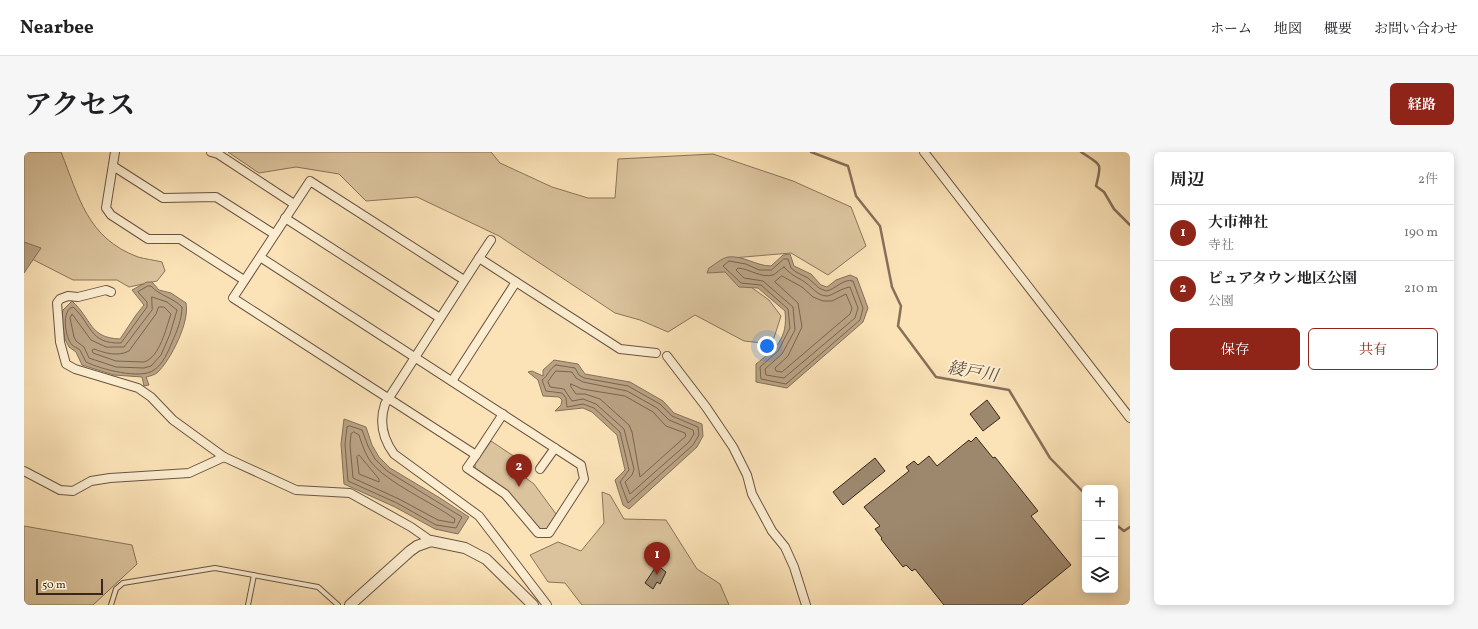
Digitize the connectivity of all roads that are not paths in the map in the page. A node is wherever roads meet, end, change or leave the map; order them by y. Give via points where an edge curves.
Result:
1 (115, 152) edge
2 (210, 152) edge
3 (924, 152) edge
4 (113, 166) junction
5 (294, 204) junction
6 (285, 218) junction
7 (274, 234) junction
8 (491, 240) dead end
9 (260, 257) junction
10 (480, 258) junction
11 (244, 280) junction
12 (464, 280) junction
13 (516, 282) junction
14 (110, 292) dead end
15 (440, 318) junction
16 (656, 353) dead end
17 (667, 356) dead end
18 (415, 358) junction
19 (452, 381) junction
20 (388, 398) junction
21 (503, 414) junction
22 (1130, 418) edge
23 (555, 448) junction
24 (476, 455) junction
25 (224, 457) junction
26 (540, 469) dead end
27 (24, 471) edge
28 (431, 541) junction
29 (254, 575) junction
30 (111, 605) edge
31 (248, 605) edge
32 (338, 605) edge
33 (350, 605) edge
34 (533, 605) edge
35 (547, 605) edge
36 (806, 605) edge

1 - 4 street
2 - 5 street via 218,154
3 - 22 street
4 - 7 street via 163,198 216,197
4 - 11 street via 106,208 111,215 148,239 180,240
5 - 6 street
5 - 12 street via 310,181
6 - 7 street
6 - 15 street
7 - 9 street
8 - 10 street
9 - 11 street
9 - 18 street
10 - 12 street
10 - 13 street
11 - 20 street via 233,298
12 - 15 street
13 - 16 street via 620,350
13 - 19 street
14 - 25 street via 106,290 78,298 68,296 58,301 56,307 64,361 75,368 138,388 151,397 173,420
15 - 18 street
17 - 36 street via 733,447 748,475 752,494 794,566
18 - 19 street
18 - 20 street
19 - 21 street
20 - 24 street
20 - 35 street via 383,411 382,428 394,454 479,516
21 - 23 street
21 - 24 street
23 - 24 street via 581,465 584,479 549,533 538,534 505,494 468,468
23 - 26 street
25 - 27 street via 189,473 110,478 91,481 73,491 60,490
25 - 28 street via 296,490 350,493
28 - 33 street via 410,551
28 - 34 street via 465,548 486,559
29 - 30 lane via 211,568 123,583 116,589
29 - 31 lane
29 - 32 lane via 318,587

